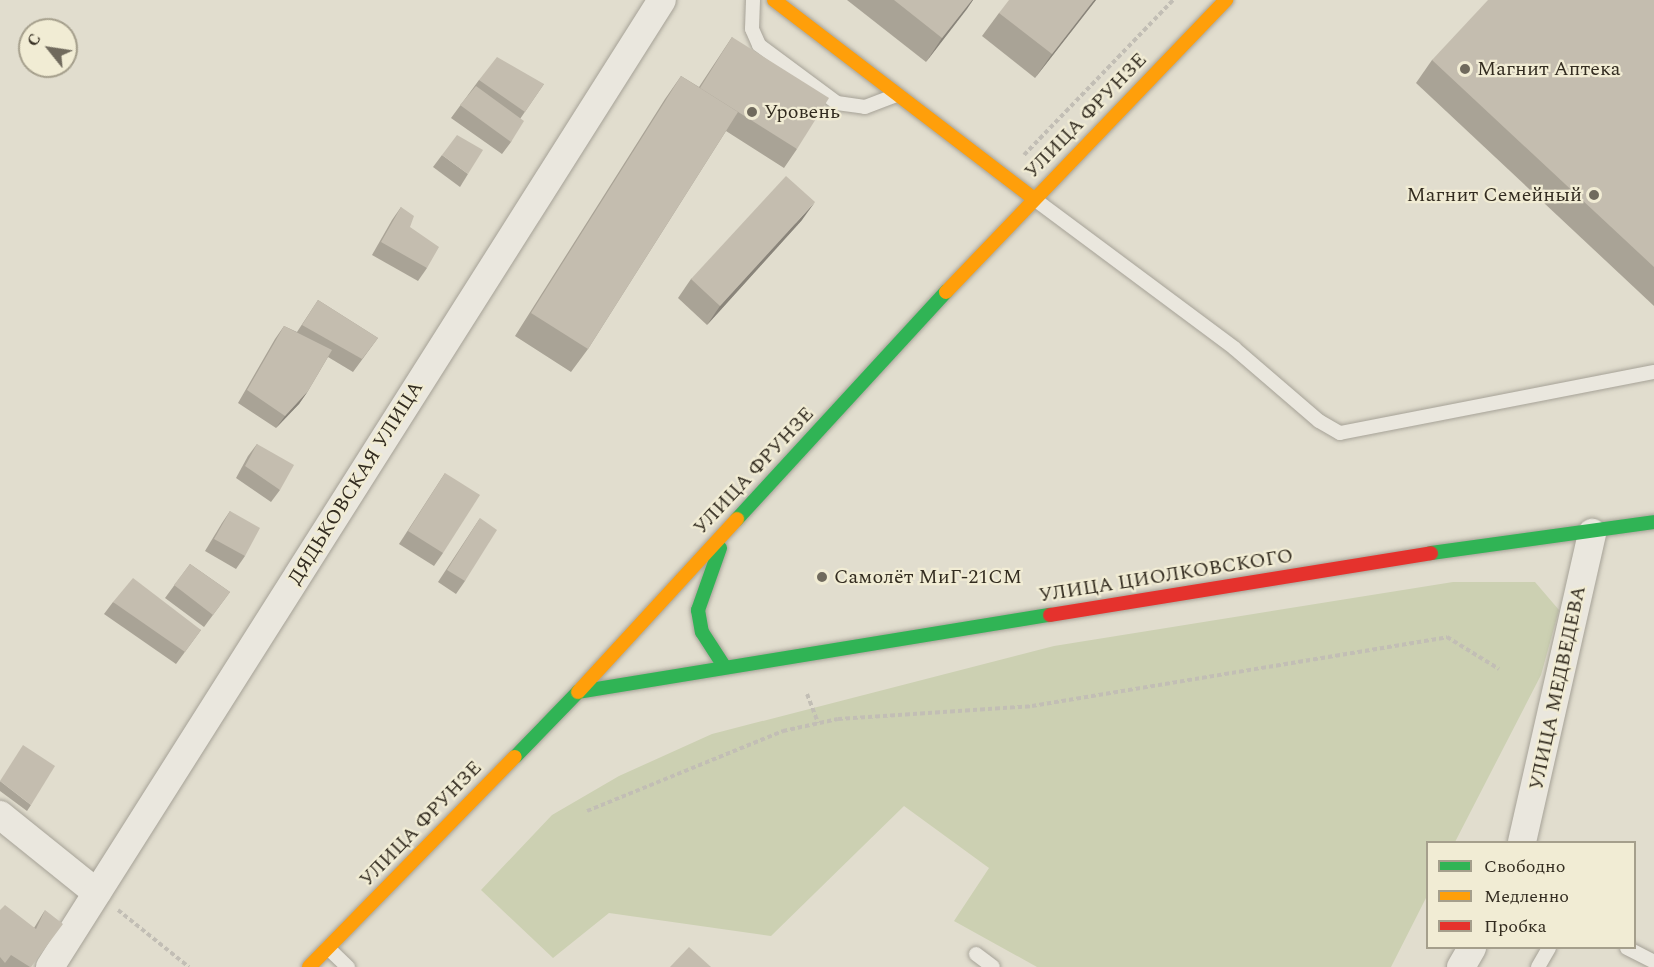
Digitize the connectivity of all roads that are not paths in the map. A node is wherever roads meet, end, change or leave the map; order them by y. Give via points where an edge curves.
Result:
1 (662, 0) edge
2 (753, 0) edge
3 (774, 0) edge
4 (1226, 0) edge
5 (898, 95) junction
6 (1033, 198) junction
7 (1654, 372) edge
8 (733, 522) junction
9 (1654, 522) edge
10 (1592, 533) junction
11 (724, 666) junction
12 (578, 692) junction
13 (0, 815) edge
14 (1522, 841) edge
15 (96, 893) junction
16 (328, 948) junction
17 (1471, 949) edge
18 (1548, 949) edge
19 (1629, 949) edge
20 (976, 954) dead end
21 (1654, 962) edge
22 (50, 967) edge
23 (309, 967) edge
24 (348, 967) edge
25 (993, 967) edge
26 (1461, 967) edge
27 (1538, 967) edge

1 - 15 street, ДЯДЬКОВСКАЯ УЛИЦА
2 - 5 lane via 752,28 759,45 837,103 865,107
3 - 5 main road
4 - 6 main road, УЛИЦА ФРУНЗЕ
5 - 6 main road
6 - 7 lane via 1234,348 1318,422 1340,433
6 - 8 main road, УЛИЦА ФРУНЗЕ
8 - 11 main road via 706,579 698,610 702,632
8 - 12 main road, УЛИЦА ФРУНЗЕ
9 - 10 main road, УЛИЦА ЦИОЛКОВСКОГО
10 - 11 main road, УЛИЦА ЦИОЛКОВСКОГО via 1407,557
10 - 14 street, УЛИЦА МЕДВЕДЕВА
11 - 12 main road, УЛИЦА ЦИОЛКОВСКОГО
12 - 16 main road, УЛИЦА ФРУНЗЕ
13 - 15 street
15 - 22 street, ДЯДЬКОВСКАЯ УЛИЦА
16 - 23 main road, УЛИЦА ФРУНЗЕ
16 - 24 lane
17 - 26 street
18 - 27 lane
19 - 21 lane
20 - 25 lane

